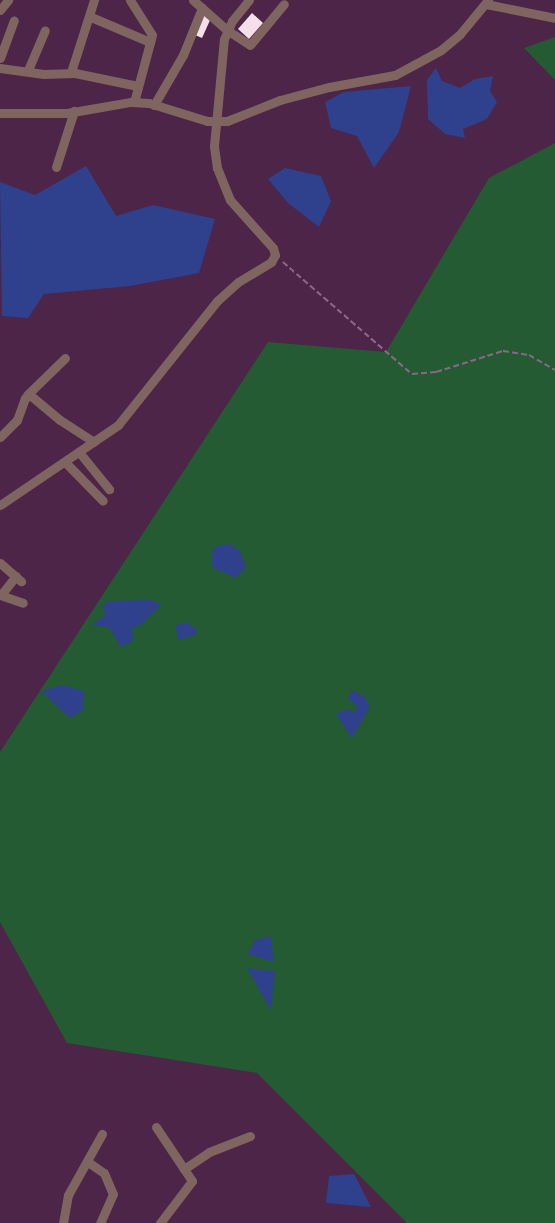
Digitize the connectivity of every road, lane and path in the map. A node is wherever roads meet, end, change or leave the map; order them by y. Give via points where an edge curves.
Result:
1 (8, 0) edge
2 (130, 0) edge
3 (193, 0) edge
4 (249, 0) edge
5 (92, 1) edge
6 (487, 2) edge
7 (284, 4) dead end
8 (202, 8) junction
9 (0, 10) edge
10 (91, 17) junction
11 (555, 18) edge
12 (14, 20) dead end
13 (45, 30) dead end
14 (227, 30) junction
15 (150, 42) junction
16 (0, 58) edge
17 (0, 68) edge
18 (28, 70) junction
19 (71, 72) junction
20 (138, 86) junction
21 (134, 102) junction
22 (154, 105) junction
23 (74, 111) junction
24 (0, 113) edge
25 (214, 122) junction
26 (56, 167) dead end
27 (275, 255) junction
28 (65, 358) dead end
29 (555, 370) edge
30 (27, 395) junction
31 (0, 437) edge
32 (94, 442) junction
33 (79, 452) junction
34 (65, 462) junction
35 (109, 489) dead end
36 (103, 501) dead end
37 (0, 506) edge
38 (0, 563) edge
39 (1, 595) edge
40 (23, 603) dead end
41 (156, 1127) dead end
42 (102, 1134) dead end
43 (250, 1136) dead end
44 (88, 1162) junction
45 (184, 1169) junction
46 (63, 1223) edge
47 (100, 1223) edge
48 (160, 1223) edge

1 - 9 street
2 - 15 street via 152,32
3 - 8 street
4 - 14 street
5 - 10 street
6 - 11 street
6 - 25 street via 441,50 395,75 329,87
7 - 14 street via 250,45
8 - 14 street
8 - 22 street via 183,55
10 - 15 street
10 - 19 street
12 - 16 street
13 - 18 street
14 - 25 street
15 - 20 street
17 - 18 street
18 - 19 street via 44,74
19 - 20 street
20 - 21 street
21 - 22 street
21 - 23 street
22 - 25 street
23 - 24 street
23 - 26 street
25 - 27 street via 217,168 223,185 230,200
27 - 29 path via 411,374 436,372 503,351 529,356
27 - 32 street via 217,301 130,412
28 - 30 street
30 - 31 street via 17,420
30 - 32 street
32 - 33 street
33 - 34 street
33 - 35 street
34 - 36 street
34 - 37 street
38 - 39 street via 18,578
39 - 40 street
41 - 45 street
42 - 44 street
43 - 45 street via 208,1152
44 - 46 street via 68,1195
44 - 47 street via 107,1177 113,1194
45 - 48 street via 192,1181

